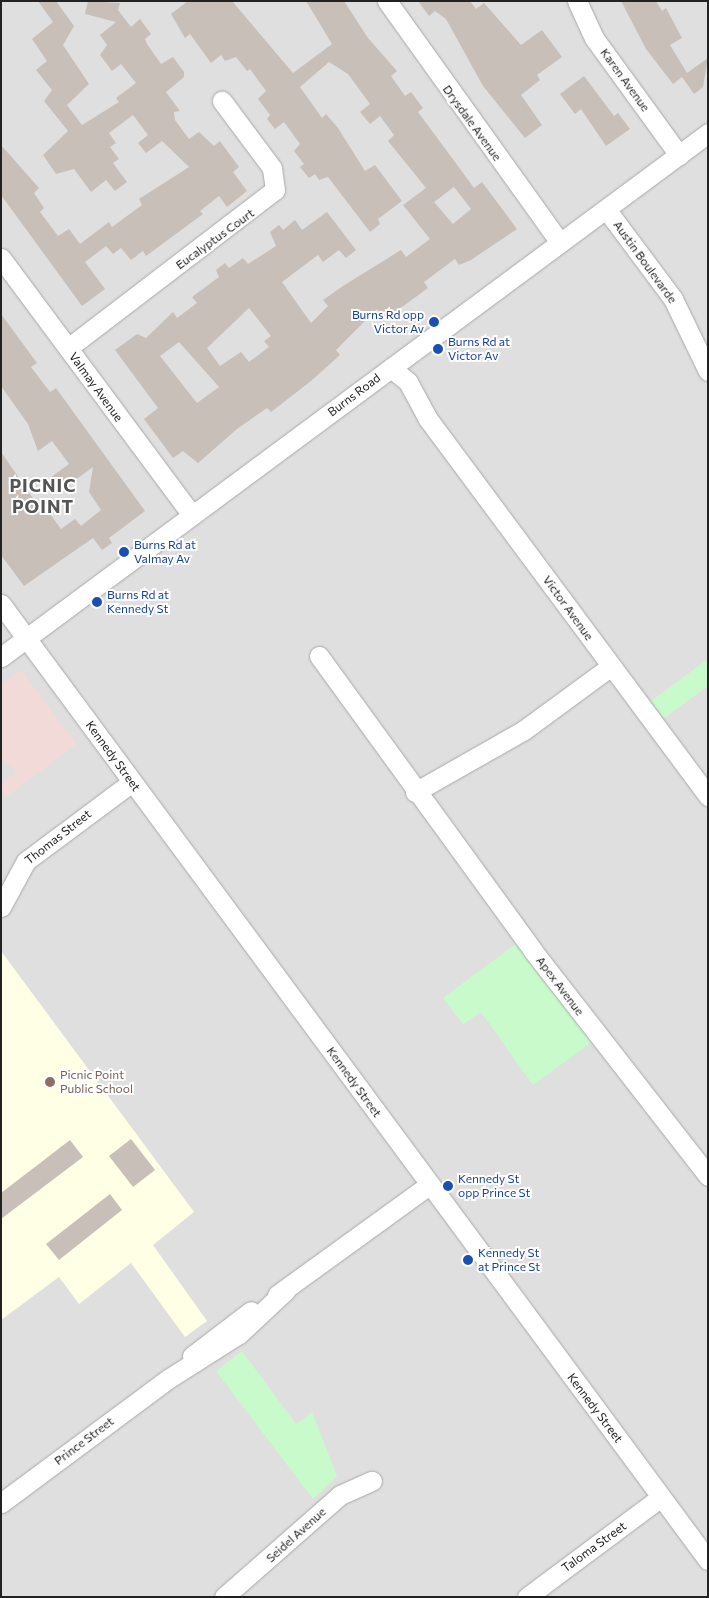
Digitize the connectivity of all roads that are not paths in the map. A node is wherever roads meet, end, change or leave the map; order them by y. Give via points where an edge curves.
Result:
1 (387, 1) edge
2 (577, 1) edge
3 (222, 101) dead end
4 (708, 134) edge
5 (679, 154) junction
6 (606, 209) junction
7 (560, 243) junction
8 (1, 258) edge
9 (68, 348) junction
10 (391, 368) junction
11 (708, 371) edge
12 (192, 516) junction
13 (1, 604) edge
14 (26, 638) junction
15 (1, 656) edge
16 (319, 656) dead end
17 (611, 666) junction
18 (132, 782) junction
19 (415, 792) junction
20 (708, 796) edge
21 (1, 907) edge
22 (708, 1176) edge
23 (429, 1185) junction
24 (372, 1481) dead end
25 (661, 1497) junction
26 (1, 1503) edge
27 (706, 1555) edge
28 (224, 1597) edge
29 (526, 1597) edge

1 - 7 street, Drysdale Avenue
2 - 5 street, Karen Avenue via 594,38
3 - 9 street, Eucalyptus Court via 272,168 275,190
4 - 5 street, Burns Road
5 - 6 street, Burns Road
6 - 7 street, Burns Road
6 - 11 street, Austin Boulevarde via 673,299
7 - 10 street, Burns Road
8 - 9 street, Valmay Avenue
9 - 12 street, Valmay Avenue
10 - 12 street, Burns Road
10 - 17 street, Victor Avenue via 408,382 428,418
12 - 14 street, Burns Road
13 - 14 street, Kennedy Street
14 - 15 street, Burns Road
14 - 18 street, Kennedy Street
16 - 19 street, Apex Avenue
17 - 19 street via 509,740
17 - 20 street, Victor Avenue
18 - 21 street, Thomas Street via 26,861
18 - 23 street, Kennedy Street
19 - 22 street, Apex Avenue
23 - 25 street, Kennedy Street
23 - 26 street, Prince Street via 286,1290 212,1337 168,1379
24 - 28 street, Seidel Avenue via 340,1495
25 - 27 street, Kennedy Street
25 - 29 street, Taloma Street

